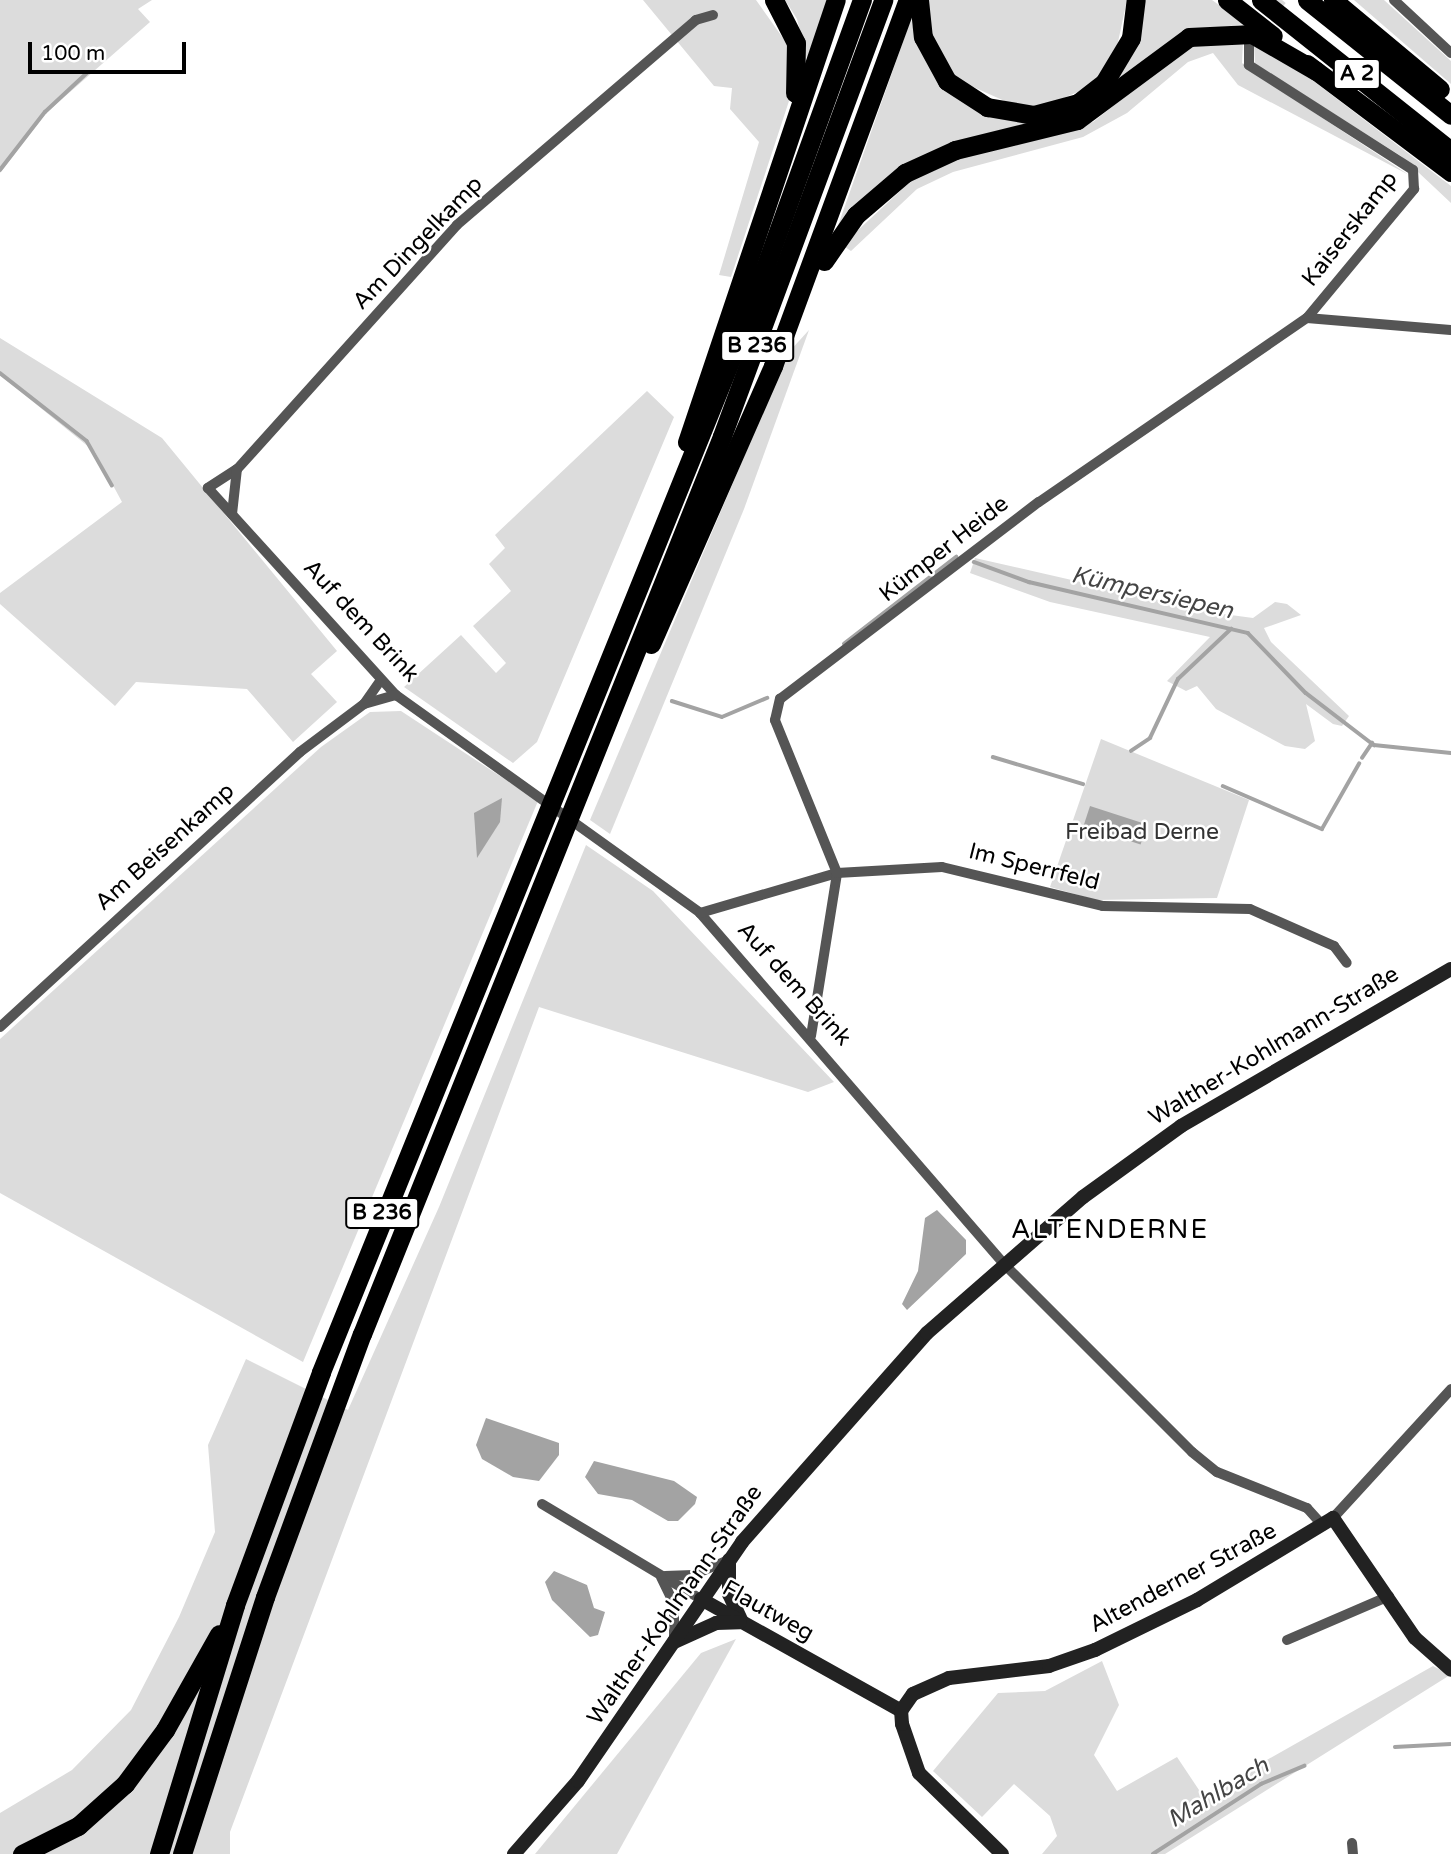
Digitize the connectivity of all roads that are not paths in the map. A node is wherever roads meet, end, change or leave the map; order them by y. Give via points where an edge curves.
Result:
1 (774, 0) edge
2 (836, 0) edge
3 (862, 0) edge
4 (883, 0) edge
5 (908, 0) edge
6 (919, 0) edge
7 (1136, 0) edge
8 (1227, 0) edge
9 (1261, 0) edge
10 (1307, 0) edge
11 (1333, 0) edge
12 (1394, 0) edge
13 (713, 15) dead end
14 (1249, 43) dead end
15 (1451, 52) edge
16 (1316, 71) junction
17 (1451, 99) edge
18 (1451, 115) edge
19 (1451, 150) edge
20 (774, 172) junction
21 (1451, 172) edge
22 (1307, 318) junction
23 (789, 326) junction
24 (1451, 330) edge
25 (237, 469) junction
26 (208, 488) joint
27 (672, 508) junction
28 (232, 513) junction
29 (381, 680) junction
30 (621, 688) junction
31 (396, 695) junction
32 (364, 704) junction
33 (837, 873) junction
34 (700, 913) junction
35 (1348, 962) dead end
36 (1451, 969) edge
37 (0, 1027) edge
38 (811, 1036) junction
39 (1003, 1263) junction
40 (1451, 1389) edge
41 (542, 1504) dead end
42 (1328, 1522) junction
43 (729, 1560) junction
44 (659, 1575) junction
45 (1389, 1596) junction
46 (701, 1600) junction
47 (235, 1605) junction
48 (742, 1622) junction
49 (1287, 1640) dead end
50 (674, 1642) junction
51 (1451, 1670) edge
52 (901, 1711) junction
53 (22, 1854) edge
54 (159, 1854) edge
55 (182, 1854) edge
56 (514, 1854) edge
57 (1002, 1854) edge

1 - 20 highway via 796,43 798,76
2 - 20 highway
3 - 27 highway, B 236
4 - 30 highway, B 236 via 769,316
5 - 23 highway
6 - 7 highway via 923,37 947,81 986,107 1034,115 1078,103 1104,83 1128,46
8 - 16 highway
9 - 19 highway, A 2
10 - 18 highway, A 2
11 - 17 highway
12 - 15 street
13 - 25 street, Am Dingelkamp via 696,20 457,225
14 - 22 street, Kaiserskamp via 1247,59 1258,72 1416,175 1414,189
16 - 21 highway
16 - 23 highway via 1252,34 1189,37 1077,120 955,150 918,166 884,189 838,237
20 - 27 highway via 698,402
22 - 24 street
22 - 33 street, Kümper Heide via 1039,502 780,699 775,720
23 - 30 highway via 674,599
25 - 26 street, Am Dingelkamp
25 - 28 street
26 - 28 street, Auf dem Brink
27 - 47 highway, B 236 via 357,1276
28 - 29 street, Auf dem Brink
29 - 31 street, Auf dem Brink
29 - 32 street, Am Beisenkamp
30 - 55 highway, B 236 via 318,1452
31 - 32 street, Am Beisenkamp
31 - 34 street, Auf dem Brink
32 - 37 street, Am Beisenkamp via 300,751
33 - 34 street, Im Sperrfeld
33 - 35 street, Im Sperrfeld via 942,867 1103,906 1250,909 1334,946
33 - 38 street
34 - 38 street, Auf dem Brink
36 - 39 main road, Walther-Kohlmann-Straße via 1220,1101 1083,1197
38 - 39 street, Auf dem Brink
39 - 42 street, Auf dem Brink via 1204,1463 1307,1508
39 - 43 main road, Walther-Kohlmann-Straße via 860,1402
40 - 42 street, Altenderner Straße
41 - 44 street, Flautweg
42 - 45 main road, Auf dem Brink
42 - 52 main road, Altenderner Straße via 1095,1650 1049,1666 938,1680 912,1694
43 - 44 street via 693,1575
43 - 46 main road, Walther-Kohlmann-Straße
43 - 48 main road via 729,1594
44 - 46 street, Flautweg
44 - 50 street via 674,1604
45 - 49 street
45 - 51 main road, Auf dem Brink via 1436,1658
46 - 48 main road, Flautweg
46 - 50 main road, Walther-Kohlmann-Straße
47 - 53 highway via 172,1718 125,1784 78,1826
47 - 54 highway, B 236
48 - 50 main road via 716,1623
48 - 52 main road, Flautweg
50 - 56 main road, Walther-Kohlmann-Straße via 578,1781
52 - 57 main road via 904,1736 925,1782

